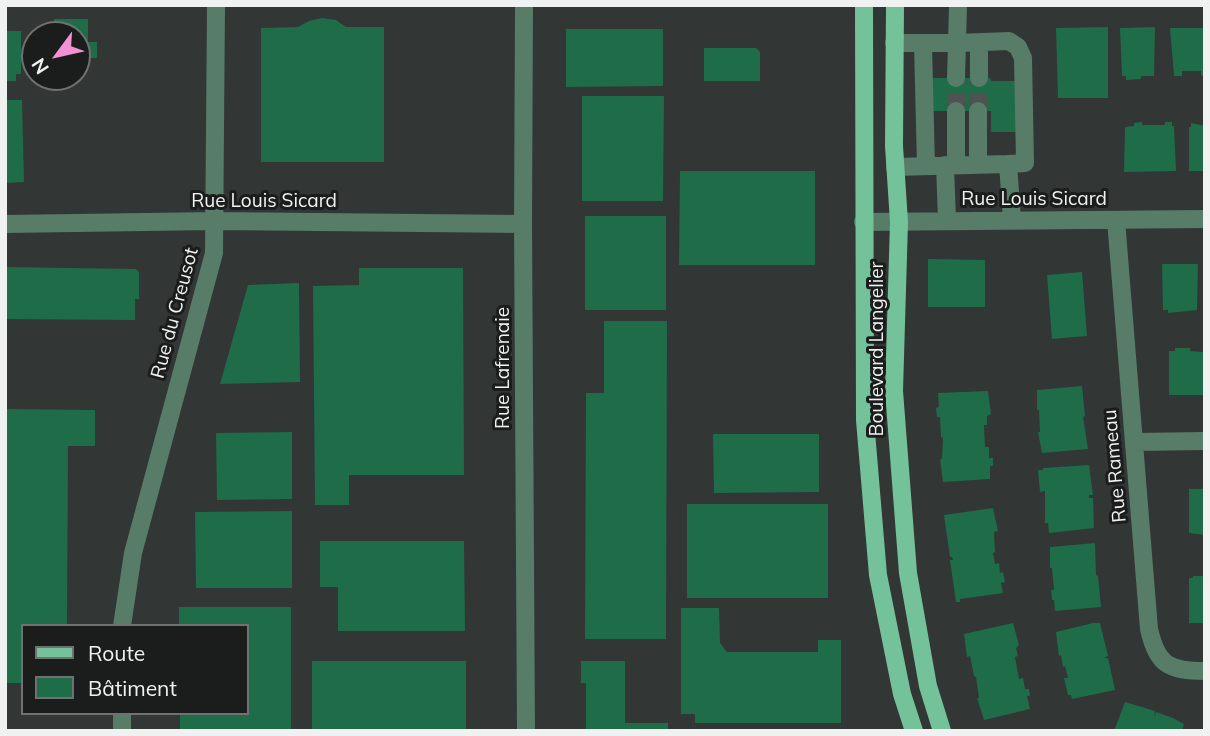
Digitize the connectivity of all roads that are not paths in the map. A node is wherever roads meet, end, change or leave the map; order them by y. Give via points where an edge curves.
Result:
1 (216, 5) edge
2 (524, 5) edge
3 (864, 5) edge
4 (895, 5) edge
5 (958, 5) edge
6 (894, 43) junction
7 (957, 43) junction
8 (979, 43) junction
9 (923, 44) junction
10 (956, 78) tunnel mouth
11 (979, 78) tunnel mouth
12 (956, 111) tunnel mouth
13 (978, 111) tunnel mouth
14 (978, 164) junction
15 (1008, 164) junction
16 (950, 165) junction
17 (926, 166) junction
18 (895, 167) junction
19 (1205, 219) edge
20 (947, 220) junction
21 (1012, 220) junction
22 (1116, 220) junction
23 (215, 221) junction
24 (863, 222) junction
25 (899, 222) junction
26 (5, 223) edge
27 (523, 224) junction
28 (1205, 441) edge
29 (1134, 442) junction
30 (122, 624) edge
31 (1205, 671) edge
32 (526, 731) edge
33 (914, 731) edge
34 (942, 731) edge

1 - 23 street, Rue du Creusot
2 - 27 street, Rue Lafrenaie
3 - 24 main road, Boulevard Langelier
4 - 6 main road, Boulevard Langelier
5 - 7 street
6 - 9 street
6 - 18 main road, Boulevard Langelier
7 - 8 street
7 - 9 street
7 - 10 street
8 - 11 street
8 - 15 street via 1009,41 1023,58 1025,163
9 - 17 street
12 - 16 street
13 - 14 street
14 - 15 street
14 - 16 street
15 - 21 street
16 - 17 street
16 - 20 street
17 - 18 street
18 - 25 main road, Boulevard Langelier
19 - 22 street, Rue Louis Sicard
20 - 21 street, Rue Louis Sicard
20 - 25 street, Rue Louis Sicard
21 - 22 street, Rue Louis Sicard
22 - 29 street, Rue Rameau
23 - 26 street, Rue Louis Sicard
23 - 27 street, Rue Louis Sicard
23 - 30 street, Rue du Creusot via 214,253 132,554
24 - 25 street, Rue Louis Sicard
24 - 33 main road, Boulevard Langelier via 865,420 878,575
25 - 34 main road, Boulevard Langelier via 894,391 908,573 928,686
27 - 32 street, Rue Lafrenaie
28 - 29 street
29 - 31 street, Rue Rameau via 1153,647 1162,661 1175,669

